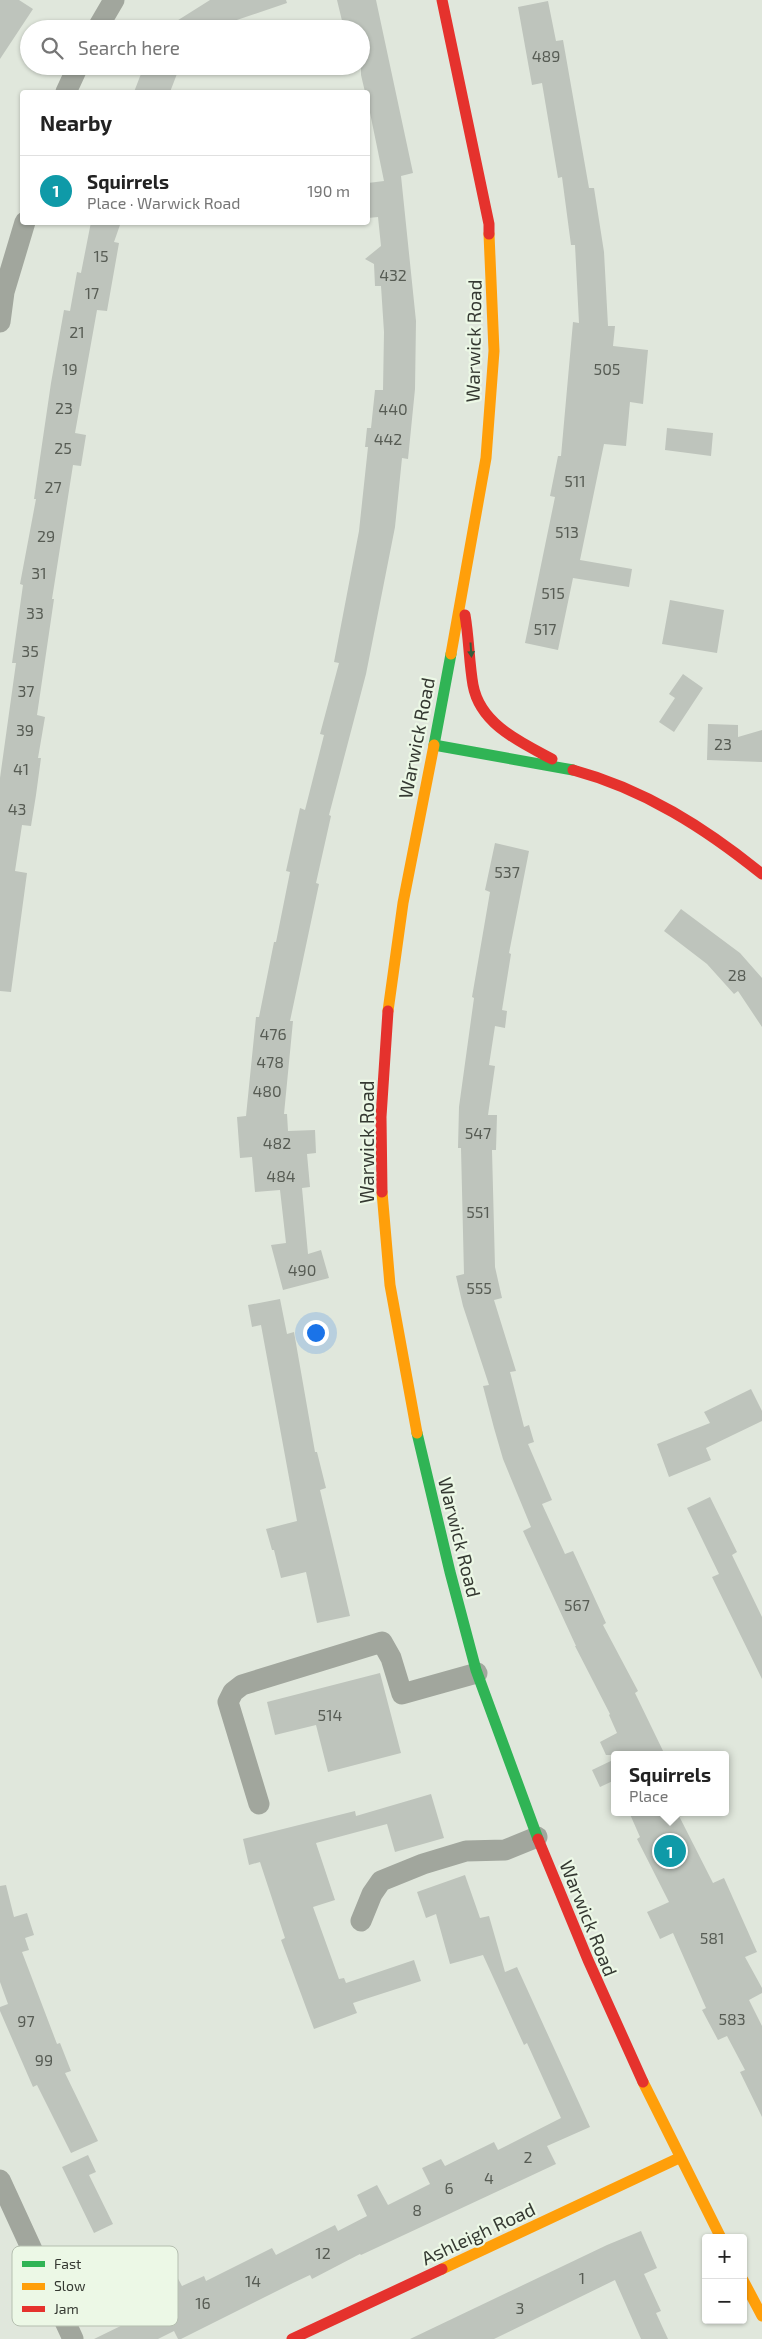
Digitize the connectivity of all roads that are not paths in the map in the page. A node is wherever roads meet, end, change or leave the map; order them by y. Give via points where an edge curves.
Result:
1 (114, 0) edge
2 (442, 0) edge
3 (102, 20) edge
4 (74, 75) edge
5 (67, 90) edge
6 (24, 225) edge
7 (0, 322) edge
8 (462, 602) junction
9 (434, 745) junction
10 (571, 769) junction
11 (762, 874) edge
12 (477, 1673) junction
13 (259, 1804) dead end
14 (537, 1837) junction
15 (360, 1921) dead end
16 (679, 2158) junction
17 (0, 2180) edge
18 (719, 2234) edge
19 (30, 2246) edge
20 (747, 2288) edge
21 (762, 2316) edge
22 (67, 2326) edge
23 (73, 2339) edge
24 (292, 2339) edge

1 - 3 street
2 - 8 main road, Warwick Road via 490,224 493,288 494,351 486,458
4 - 5 street
6 - 7 street via 4,292
8 - 9 main road, Warwick Road
8 -> 10 main road via 470,635 473,687 481,708 514,738
9 - 10 main road
9 - 12 main road, Warwick Road via 410,861 385,1029 381,1173 385,1238 406,1388
10 - 11 main road via 625,787 679,816 729,846
12 - 13 street via 402,1694 382,1642 242,1685 228,1702
12 - 14 main road, Warwick Road
14 - 15 street via 505,1850 466,1851 381,1881
14 - 16 main road, Warwick Road via 604,2000
16 - 18 main road, Warwick Road
16 - 24 main road, Ashleigh Road
17 - 19 street
20 - 21 main road
22 - 23 street

